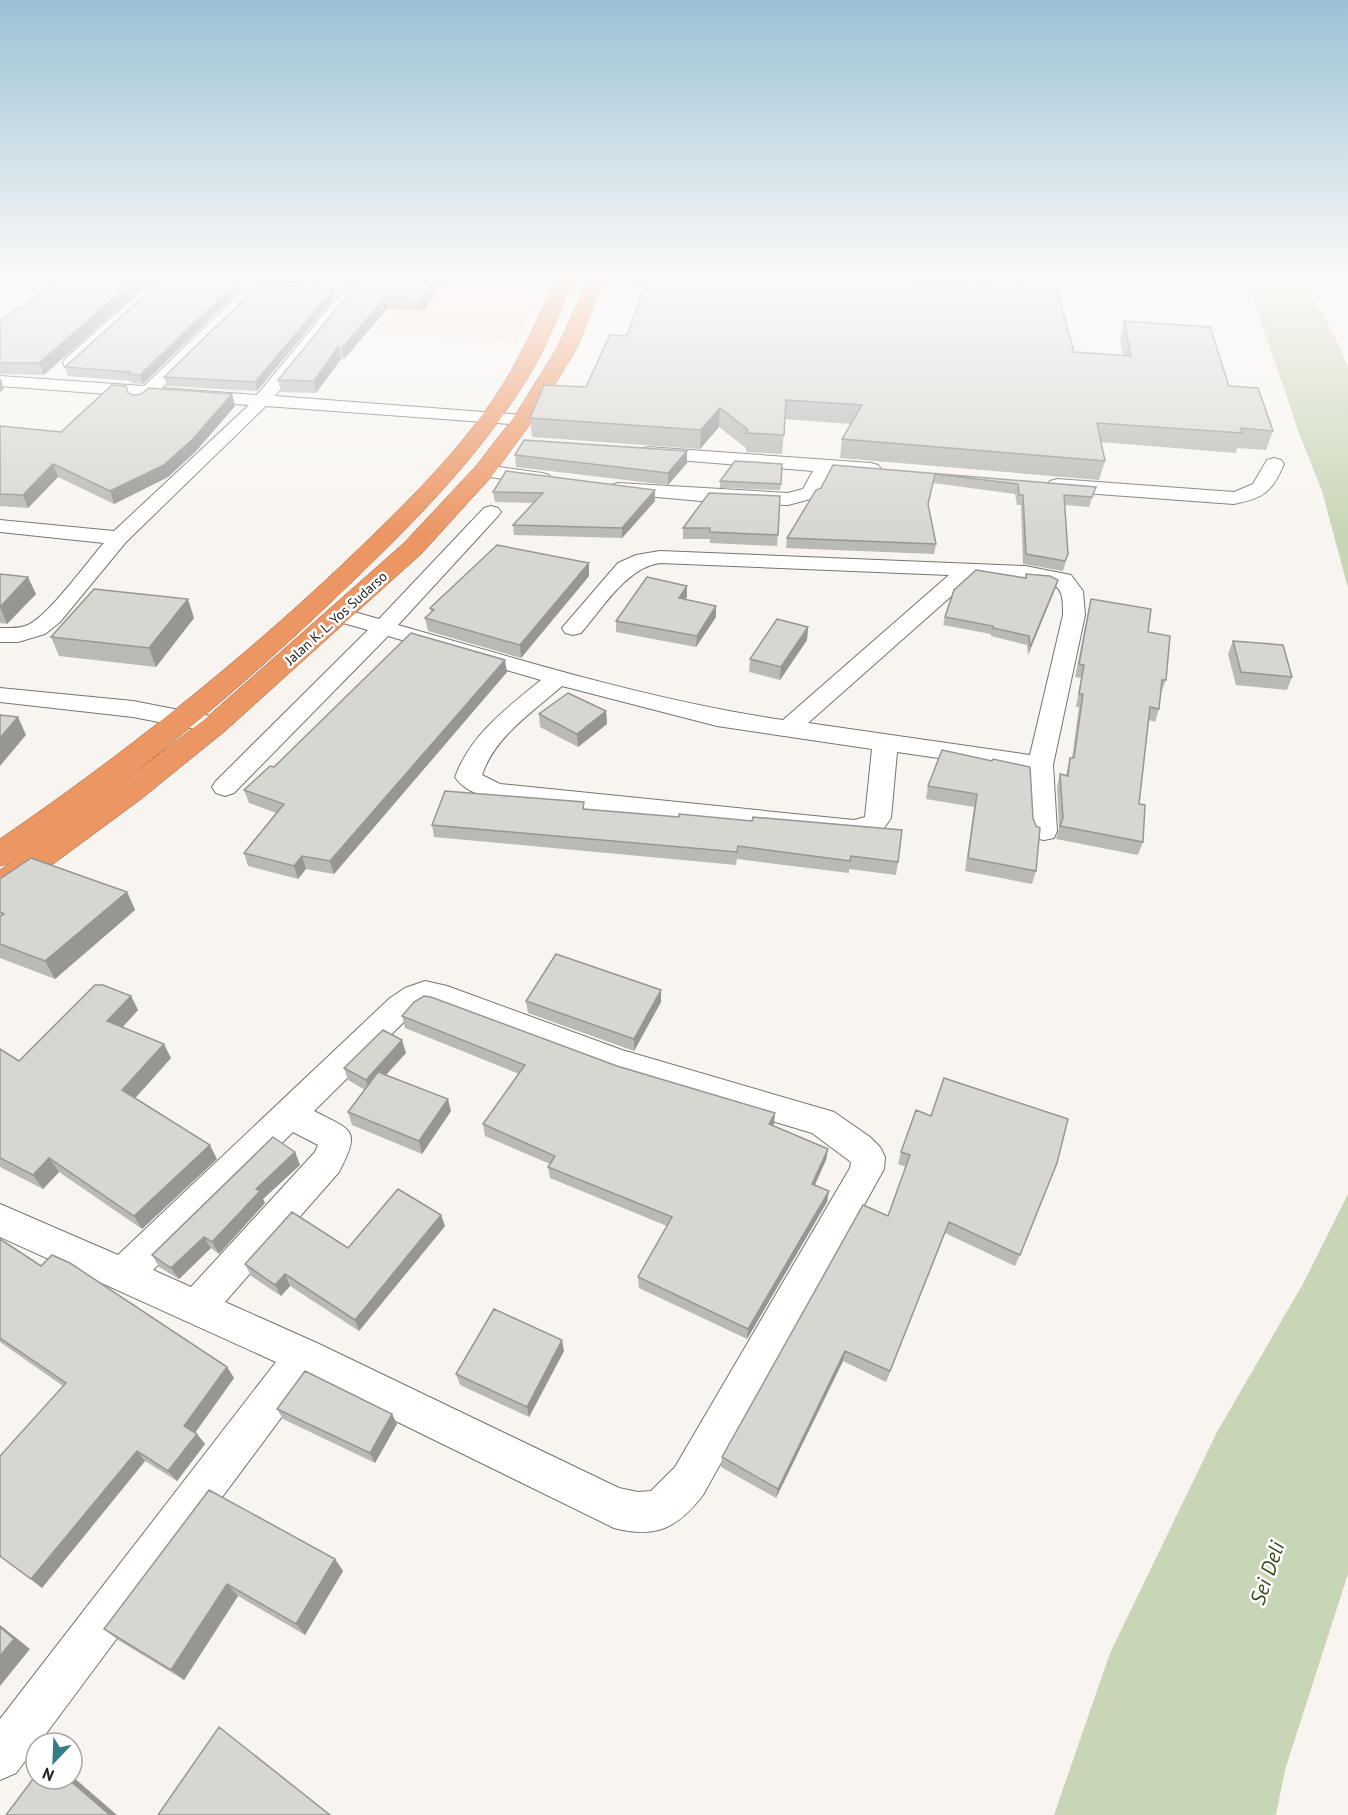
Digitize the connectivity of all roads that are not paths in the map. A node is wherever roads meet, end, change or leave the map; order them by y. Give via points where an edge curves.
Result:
1 (69, 365) edge
2 (176, 365) edge
3 (290, 365) edge
4 (525, 365) edge
5 (558, 365) edge
6 (0, 381) edge
7 (41, 390) junction
8 (0, 392) edge
9 (143, 397) junction
10 (257, 406) junction
11 (487, 423) junction
12 (518, 435) junction
13 (631, 451) edge
14 (1274, 464) dead end
15 (825, 465) junction
16 (890, 470) edge
17 (494, 472) junction
18 (562, 482) edge
19 (1044, 483) edge
20 (595, 487) edge
21 (491, 512) dead end
22 (0, 526) edge
23 (119, 538) junction
24 (968, 570) junction
25 (340, 615) junction
26 (384, 627) junction
27 (573, 628) dead end
28 (0, 635) edge
29 (558, 678) junction
30 (0, 695) edge
31 (184, 718) junction
32 (215, 725) junction
33 (787, 729) junction
34 (885, 743) junction
35 (1040, 765) junction
36 (225, 787) dead end
37 (1044, 831) dead end
38 (0, 855) edge
39 (0, 887) edge
40 (291, 1115) junction
41 (0, 1220) edge
42 (122, 1276) junction
43 (195, 1309) junction
44 (304, 1356) junction
45 (0, 1757) edge

1 - 7 street
2 - 9 street
3 - 10 street
4 - 11 highway, Jalan K. L. Yos Sudarso
5 - 12 highway, Jalan K. L. Yos Sudarso
6 - 7 street
7 - 8 street
7 - 9 street
9 - 10 street
10 - 11 street
10 - 23 street
11 - 12 street
11 - 31 highway, Jalan K. L. Yos Sudarso via 438,483 311,609
12 - 17 highway, Jalan K. L. Yos Sudarso
13 - 15 street
14 - 19 street via 1264,487 1249,496 1234,498
15 - 16 street
15 - 20 street via 811,493 788,499 658,494
17 - 18 street
17 - 25 highway, Jalan K. L. Yos Sudarso
21 - 26 street
22 - 23 street
23 - 28 street via 37,629
24 - 27 street via 681,557 644,559 626,568
24 - 33 street
24 - 35 street via 1035,574 1067,582 1072,587 1074,615
25 - 26 street
25 - 32 highway, Jalan K. L. Yos Sudarso
26 - 29 street
26 - 36 street
29 - 33 street via 706,716
29 - 34 street via 492,736 471,765 468,777 498,792 854,829 873,825 878,818
30 - 31 street
31 - 32 street
31 - 38 highway, Jalan K. L. Yos Sudarso
32 - 39 highway, Jalan K. L. Yos Sudarso
33 - 34 street
34 - 35 street
35 - 37 street
40 - 42 street
40 - 43 street via 335,1138 335,1147 327,1162
40 - 44 street via 401,1006 425,993 618,1062 822,1122 868,1157 862,1179 689,1481 674,1501 657,1512 635,1514 614,1507
41 - 42 street
42 - 43 street
43 - 44 street
44 - 45 street

